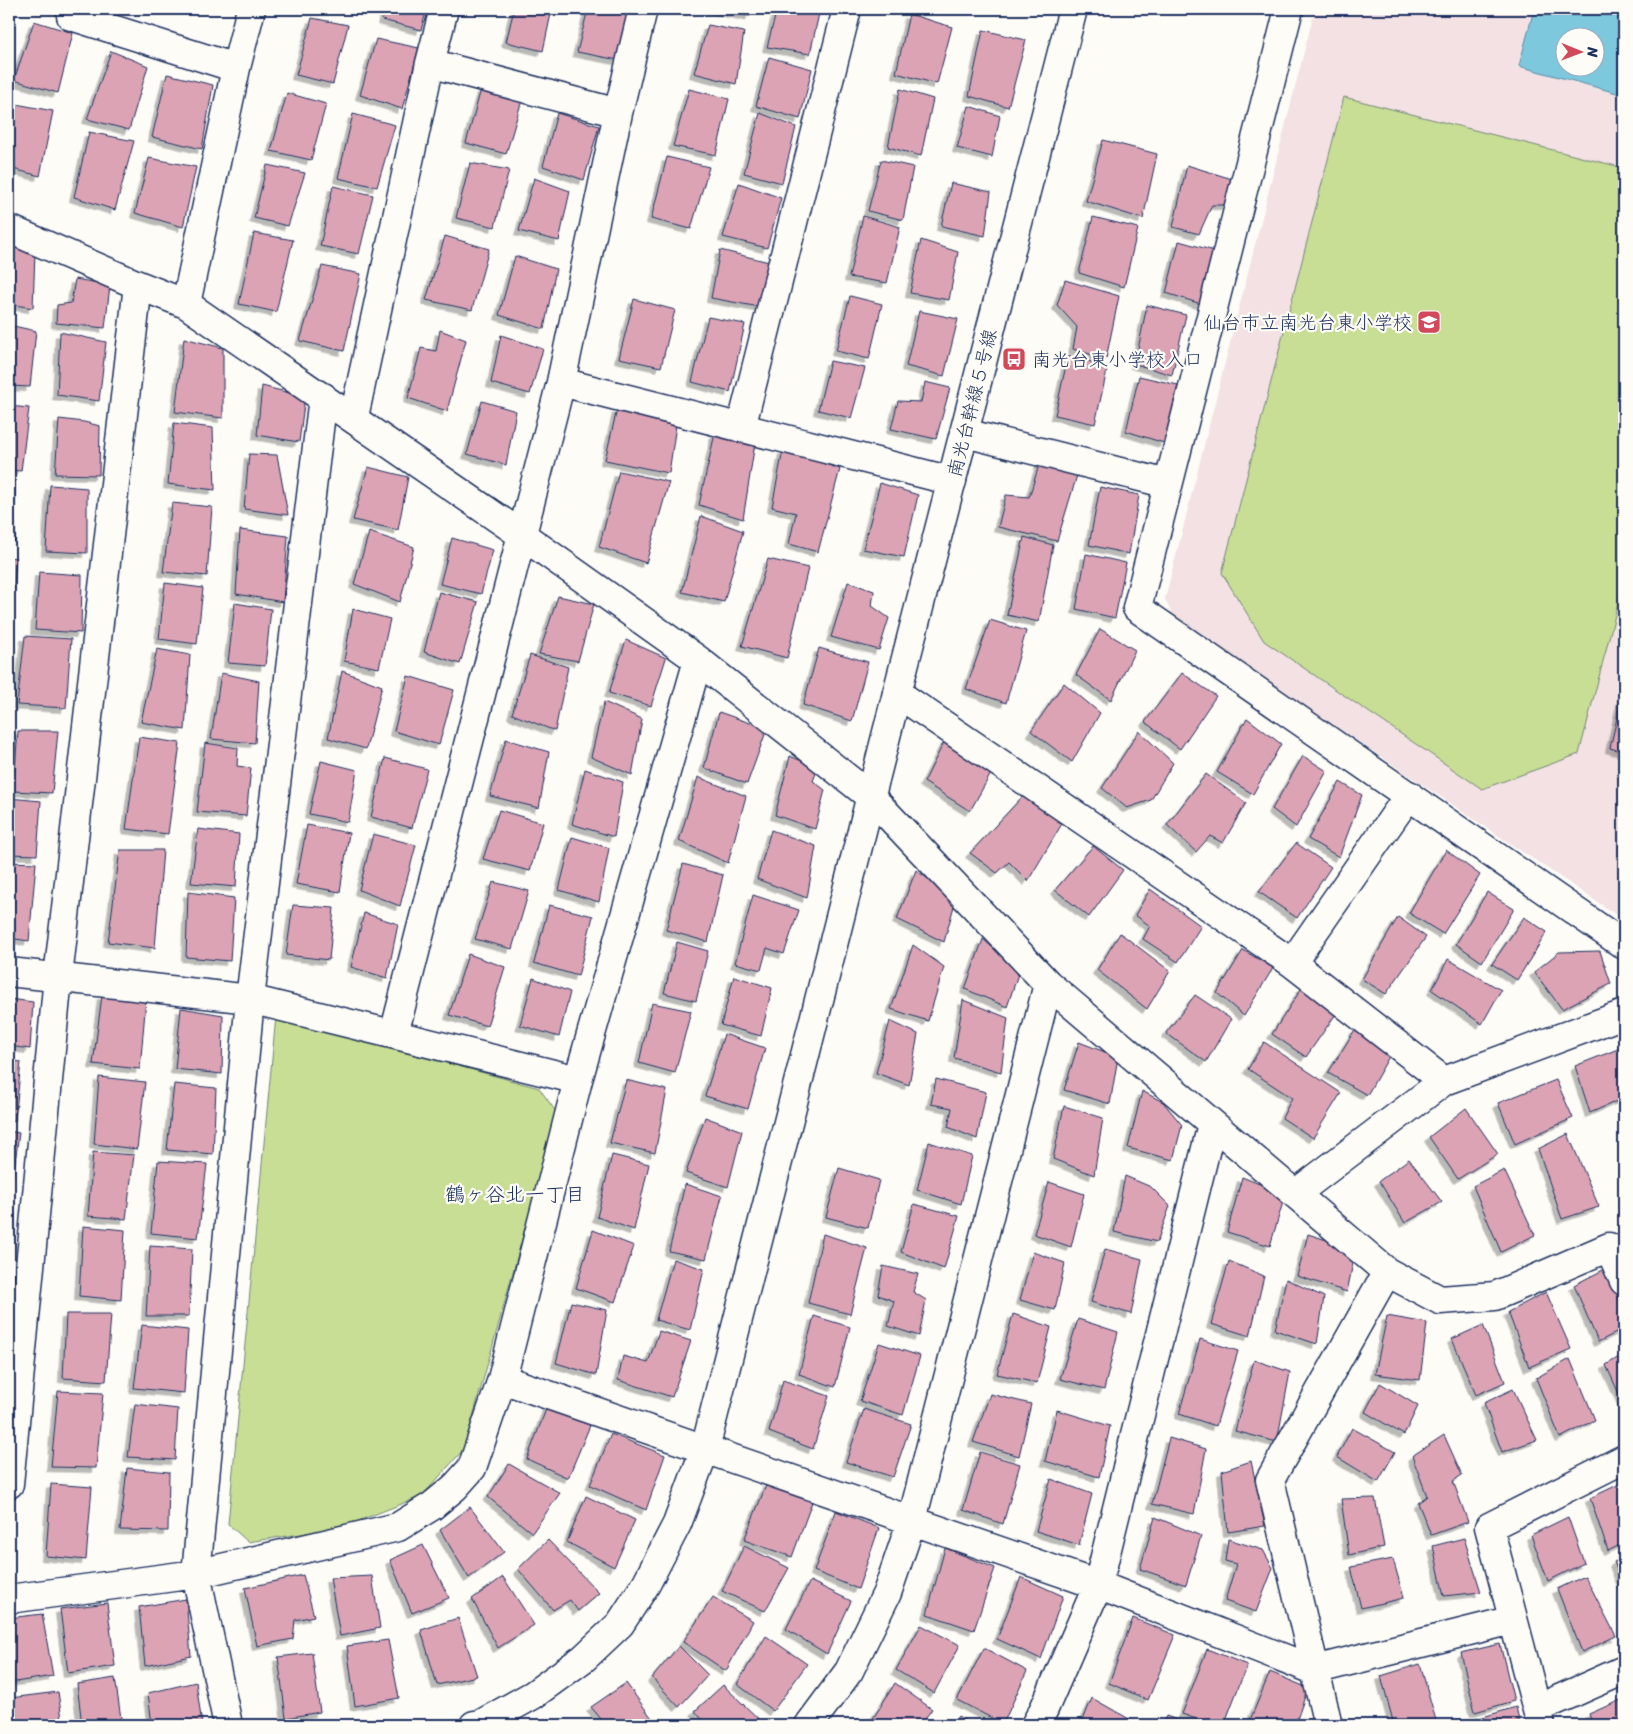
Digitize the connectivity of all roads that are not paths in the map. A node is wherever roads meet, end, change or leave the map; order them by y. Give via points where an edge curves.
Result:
1 (72, 9) edge
2 (251, 9) edge
3 (444, 9) edge
4 (643, 9) edge
5 (847, 9) edge
6 (1073, 9) edge
7 (1289, 9) edge
8 (430, 63) junction
9 (236, 68) junction
10 (618, 113) junction
11 (9, 229) edge
12 (138, 285) junction
13 (186, 304) junction
14 (561, 382) junction
15 (323, 397) junction
16 (354, 417) junction
17 (741, 428) junction
18 (965, 433) junction
19 (952, 481) junction
20 (1168, 484) junction
21 (522, 534) junction
22 (698, 660) junction
23 (897, 693) junction
24 (1409, 795) junction
25 (871, 797) junction
26 (1624, 946) edge
27 (1292, 963) junction
28 (9, 972) edge
29 (58, 977) junction
30 (1048, 984) junction
31 (250, 999) junction
32 (1624, 1014) edge
33 (394, 1034) junction
34 (578, 1080) junction
35 (1444, 1081) junction
36 (1212, 1124) junction
37 (1295, 1194) junction
38 (1387, 1272) junction
39 (1624, 1280) edge
40 (502, 1379) junction
41 (705, 1449) junction
42 (1624, 1459) edge
43 (9, 1484) edge
44 (912, 1520) junction
45 (196, 1574) junction
46 (1098, 1585) junction
47 (9, 1599) edge
48 (1514, 1620) junction
49 (1314, 1670) junction
50 (1624, 1670) edge
51 (1539, 1717) edge
52 (228, 1725) edge
53 (474, 1725) edge
54 (810, 1725) edge
55 (1035, 1725) edge
56 (1328, 1725) edge

1 - 9 street via 71,16
2 - 9 street
3 - 8 street
4 - 10 street
5 - 17 street
6 - 18 street, 南光台幹線５号線
7 - 20 street
8 - 10 street
8 - 16 street
9 - 13 street
10 - 14 street
11 - 12 street
12 - 13 street
12 - 29 street
13 - 15 street
14 - 17 street
14 - 21 street
15 - 16 street
15 - 31 street
16 - 21 street
17 - 19 street
18 - 19 street, 南光台幹線５号線
18 - 20 street
19 - 23 street, 南光台幹線５号線
20 - 24 street via 1137,608
21 - 22 street
21 - 33 street
22 - 25 street
22 - 34 street
23 - 25 street, 南光台幹線５号線
23 - 27 street
24 - 26 street
24 - 27 street
25 - 30 street
25 - 41 street, 南光台幹線５号線
27 - 35 street
28 - 29 street
29 - 31 street
29 - 43 street
30 - 36 street
30 - 44 street
31 - 33 street
31 - 45 street
32 - 35 street
33 - 34 street
34 - 40 street
35 - 37 street
36 - 37 street
36 - 46 street
37 - 38 street
38 - 39 street via 1440,1300 1495,1296 1609,1246
38 - 49 street via 1270,1480
40 - 41 street
40 - 45 street via 472,1468 455,1487 425,1510 398,1527
41 - 44 street
41 - 53 street, 南光台幹線５号線 via 677,1524 646,1584 620,1624 584,1658 534,1695
42 - 48 street via 1490,1527
44 - 46 street
44 - 54 street via 887,1593 849,1671
45 - 47 street
45 - 52 street
46 - 49 street
46 - 55 street
48 - 49 street
48 - 51 street
49 - 56 street
50 - 51 street

